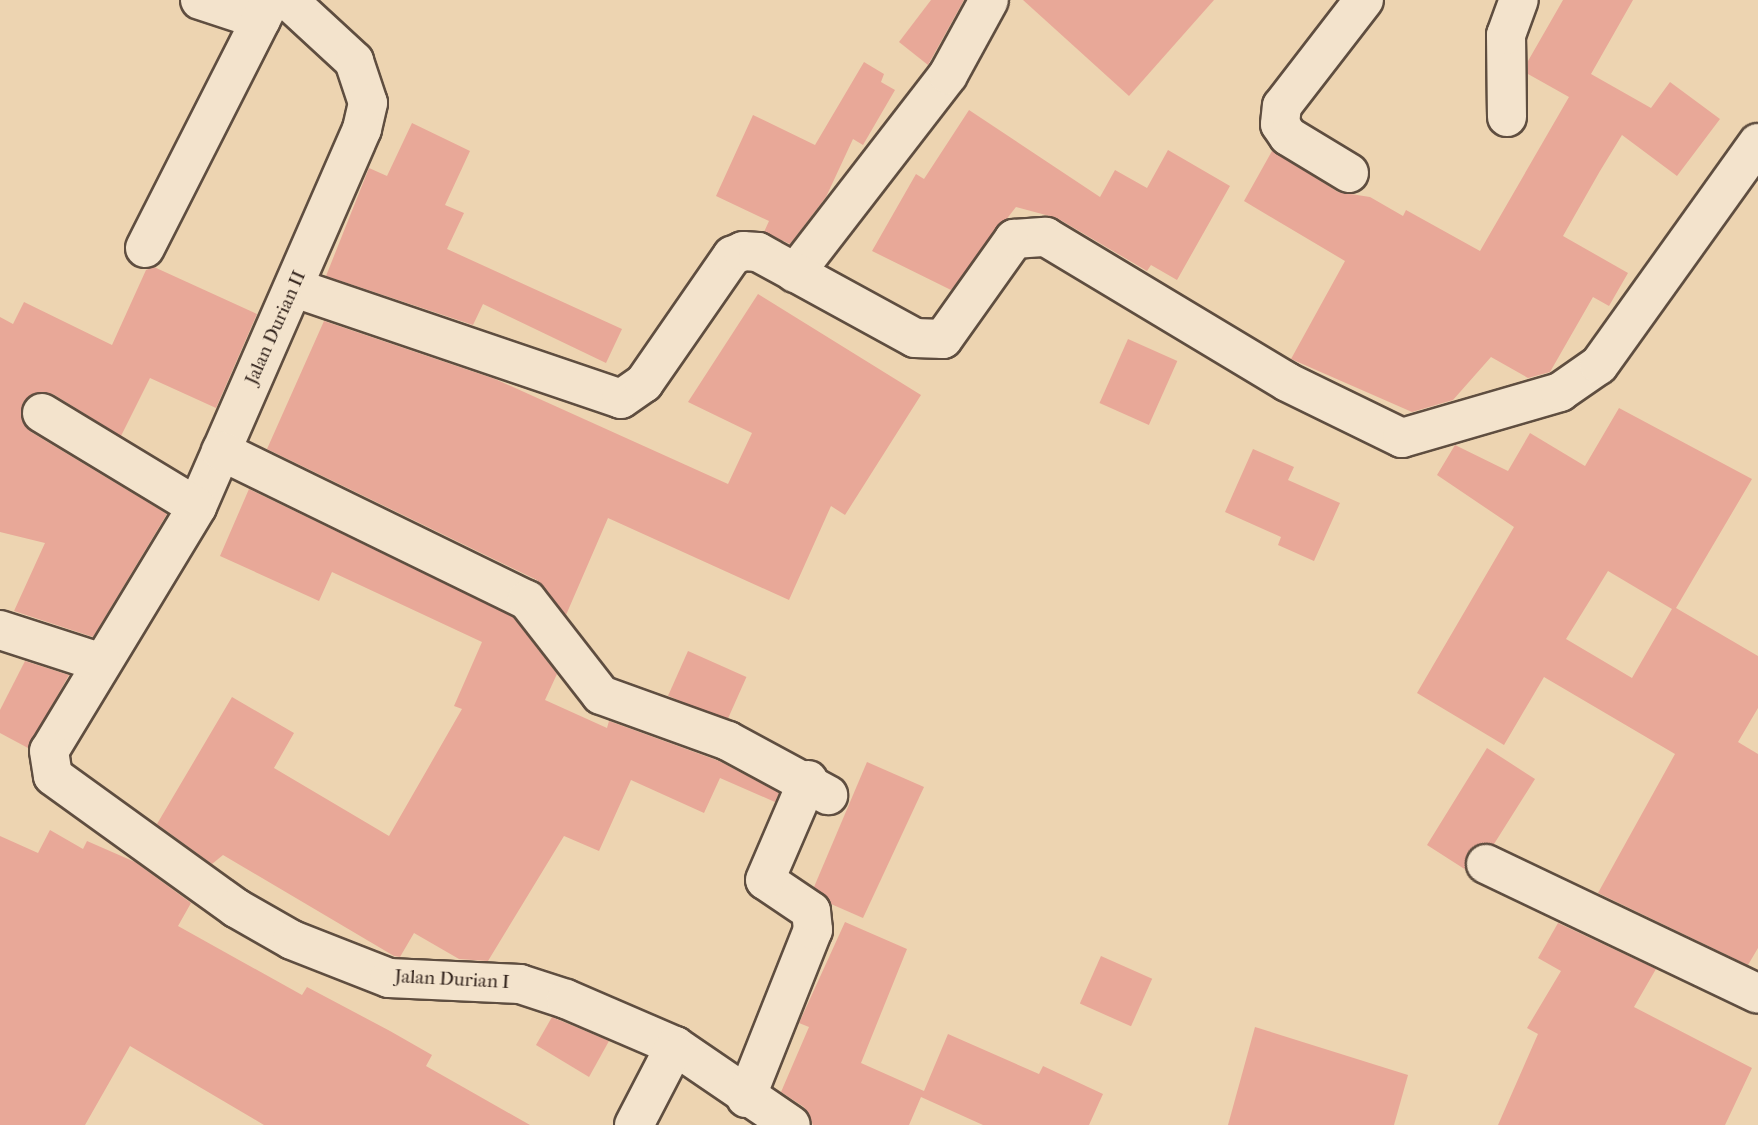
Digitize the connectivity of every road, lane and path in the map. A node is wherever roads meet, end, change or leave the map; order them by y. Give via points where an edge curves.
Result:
1 (200, 0) edge
2 (989, 0) edge
3 (1364, 0) edge
4 (1519, 0) edge
5 (273, 7) edge
6 (1507, 117) dead end
7 (1758, 143) edge
8 (1349, 173) dead end
9 (145, 248) dead end
10 (795, 273) junction
11 (295, 288) junction
12 (42, 413) dead end
13 (221, 451) junction
14 (197, 507) junction
15 (0, 630) edge
16 (102, 663) junction
17 (1486, 864) dead end
18 (1758, 994) edge
19 (675, 1046) junction
20 (746, 1098) junction
21 (634, 1125) edge
22 (791, 1125) edge

1 - 5 street
2 - 10 street via 948,75
3 - 8 street via 1282,106 1280,124 1288,136
4 - 6 street via 1506,35
5 - 9 street
5 - 11 street, Jalan Durian II via 354,61 368,103
7 - 10 street via 1599,365 1560,392 1402,438 1287,382 1046,237 1014,239 943,339 915,338
10 - 11 street via 758,251 732,256 644,383 621,399
11 - 13 street, Jalan Durian II
12 - 14 street
13 - 14 street, Jalan Durian II
13 - 20 street via 527,600 601,695 728,741 818,787 765,880 811,911 813,930
14 - 16 street, Jalan Durian II
15 - 16 street
16 - 19 street, Jalan Durian I via 49,751 53,776 236,908 292,940 389,978 520,984
17 - 18 street
19 - 20 street, Jalan Durian I
19 - 21 street
20 - 22 street, Jalan Durian I

